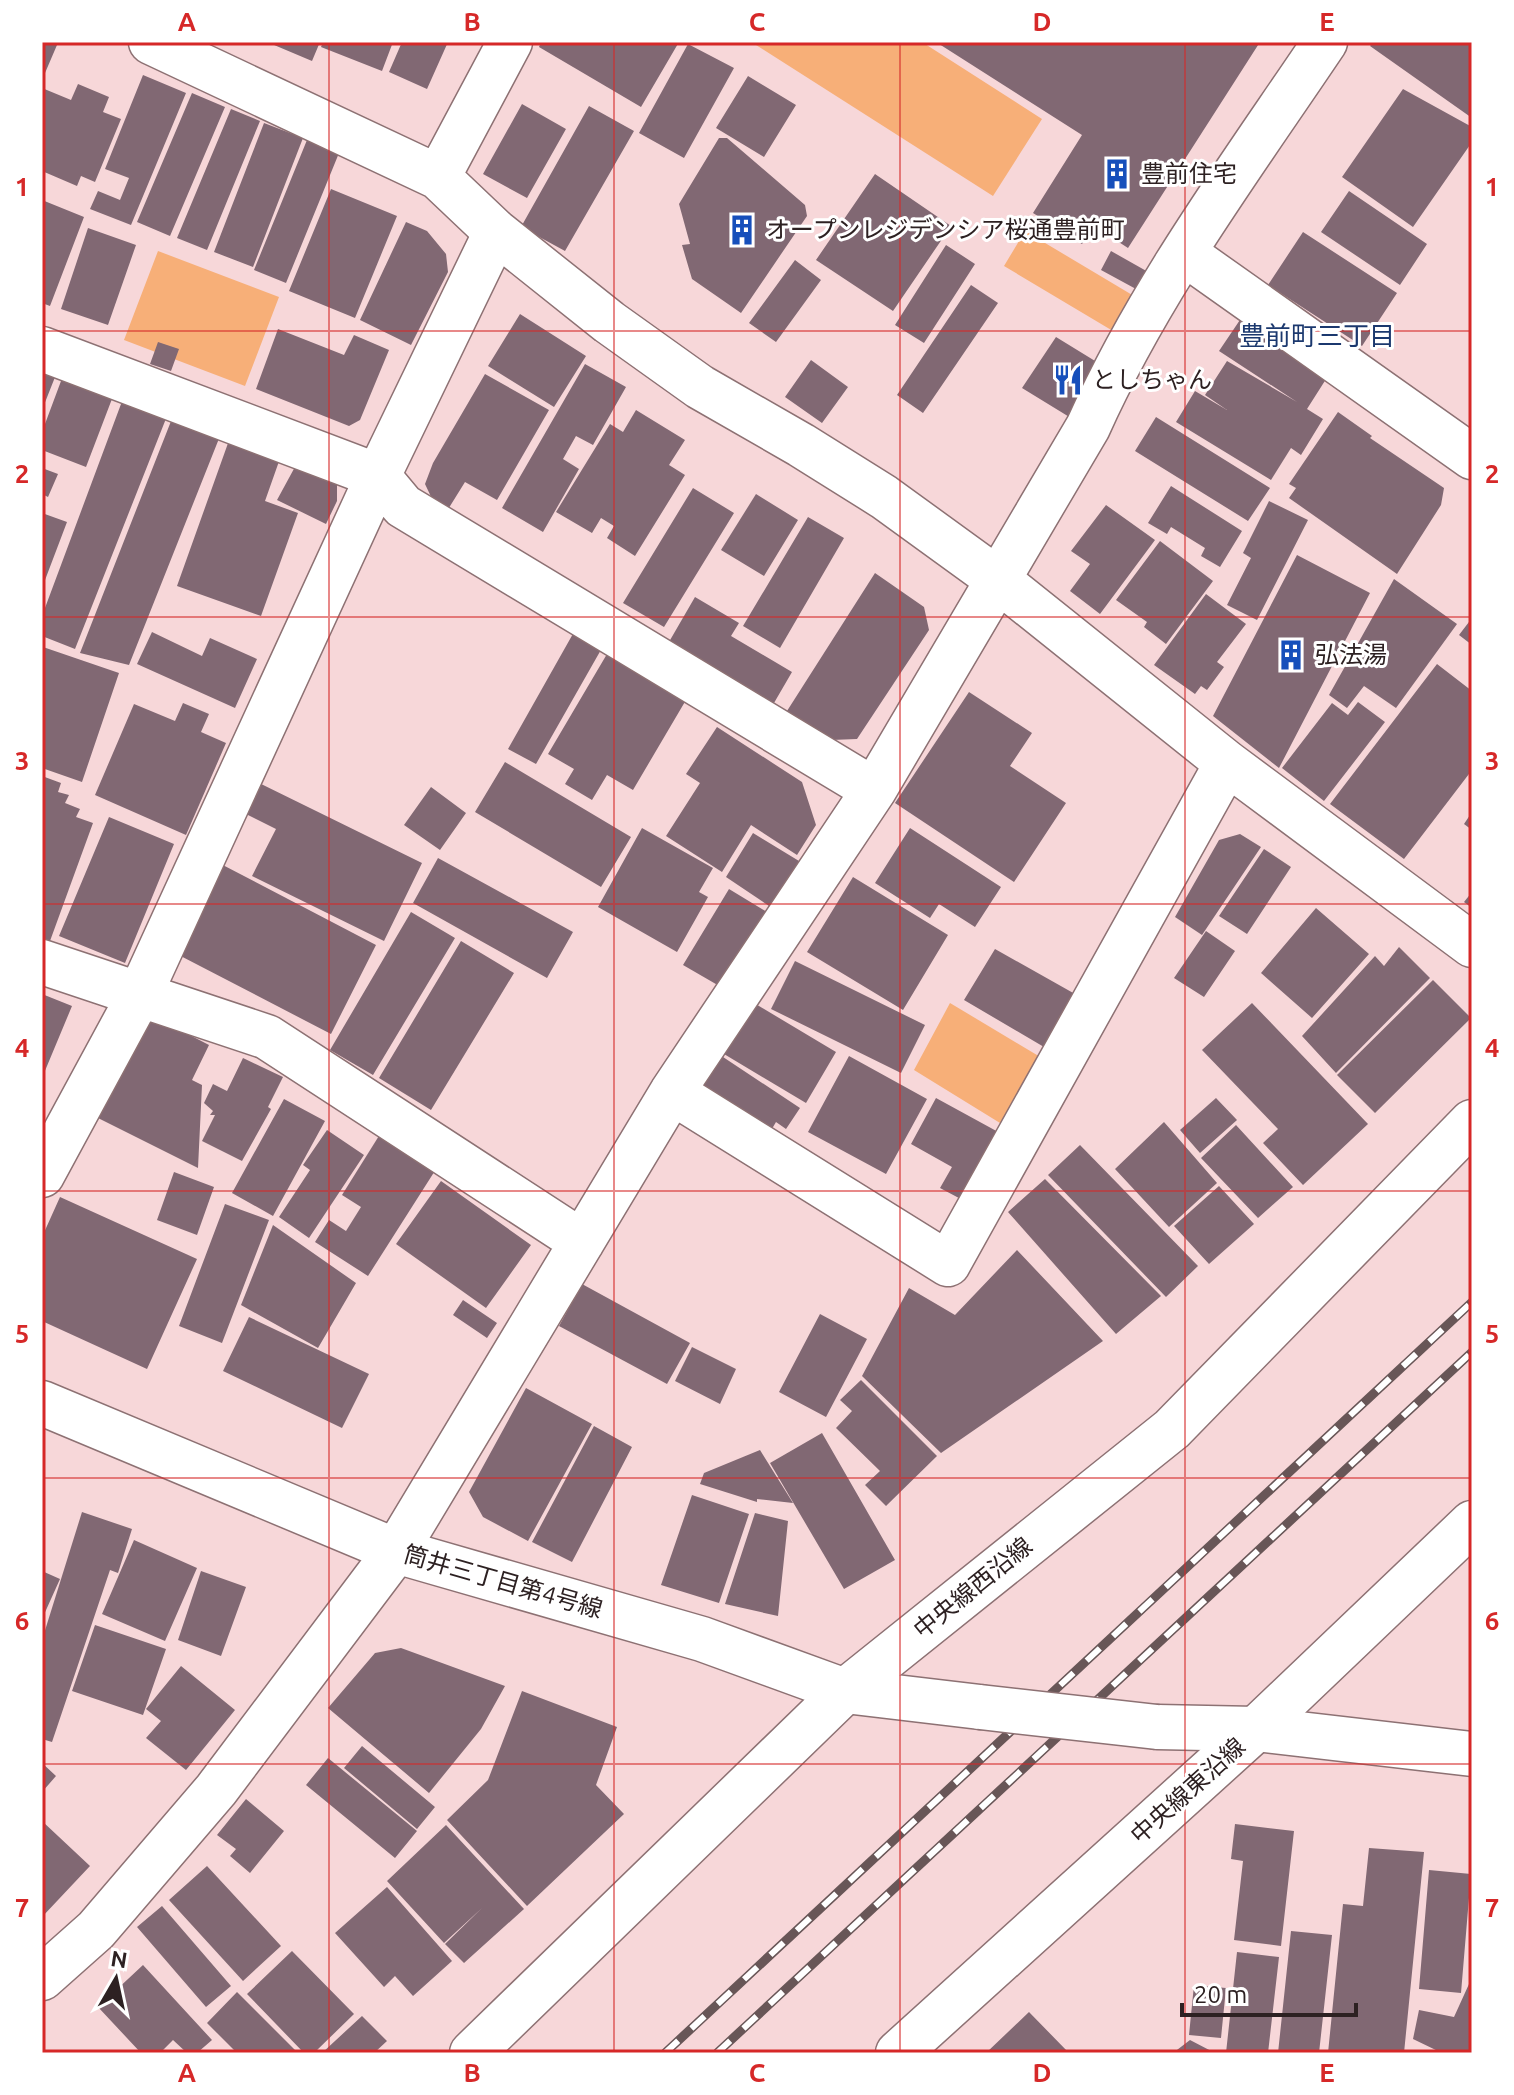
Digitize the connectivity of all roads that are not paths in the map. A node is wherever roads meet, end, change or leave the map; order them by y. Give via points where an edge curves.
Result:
1 (151, 42) edge
2 (510, 42) edge
3 (1325, 42) edge
4 (196, 51) edge
5 (438, 177) junction
6 (496, 232) junction
7 (1184, 253) junction
8 (42, 349) edge
9 (1472, 457) edge
10 (378, 476) junction
11 (997, 579) junction
12 (1227, 763) junction
13 (874, 790) junction
14 (1472, 945) edge
15 (42, 962) edge
16 (140, 994) junction
17 (672, 1092) junction
18 (1472, 1122) edge
19 (42, 1175) edge
20 (582, 1242) junction
21 (42, 1403) edge
22 (1472, 1523) edge
23 (396, 1551) junction
24 (845, 1691) junction
25 (1256, 1729) junction
26 (1472, 1754) edge
27 (42, 1978) edge
28 (472, 2053) edge
29 (898, 2053) edge

1 - 4 street
2 - 5 street
3 - 7 street
4 - 5 street
5 - 6 street
6 - 10 street
6 - 11 street via 700,387 884,497
7 - 9 street
7 - 11 street
8 - 10 street
10 - 13 street via 403,506
10 - 16 street
11 - 12 street
11 - 13 street
12 - 14 street
12 - 17 street via 948,1264
13 - 17 street
15 - 16 street
16 - 19 street
16 - 20 street via 267,1037
17 - 20 street
18 - 24 street, 中央線西沿線 via 1172,1429
20 - 23 street
21 - 23 street, 筒井三丁目第4号線
22 - 25 street, 中央線東沿線
23 - 24 street, 筒井三丁目第4号線 via 702,1639
23 - 27 street via 216,1790 96,1930
24 - 25 street, 筒井三丁目第4号線, bridge via 1157,1727
24 - 28 street, 中央線西沿線
25 - 26 street, 筒井三丁目第4号線
25 - 29 street, 中央線東沿線

